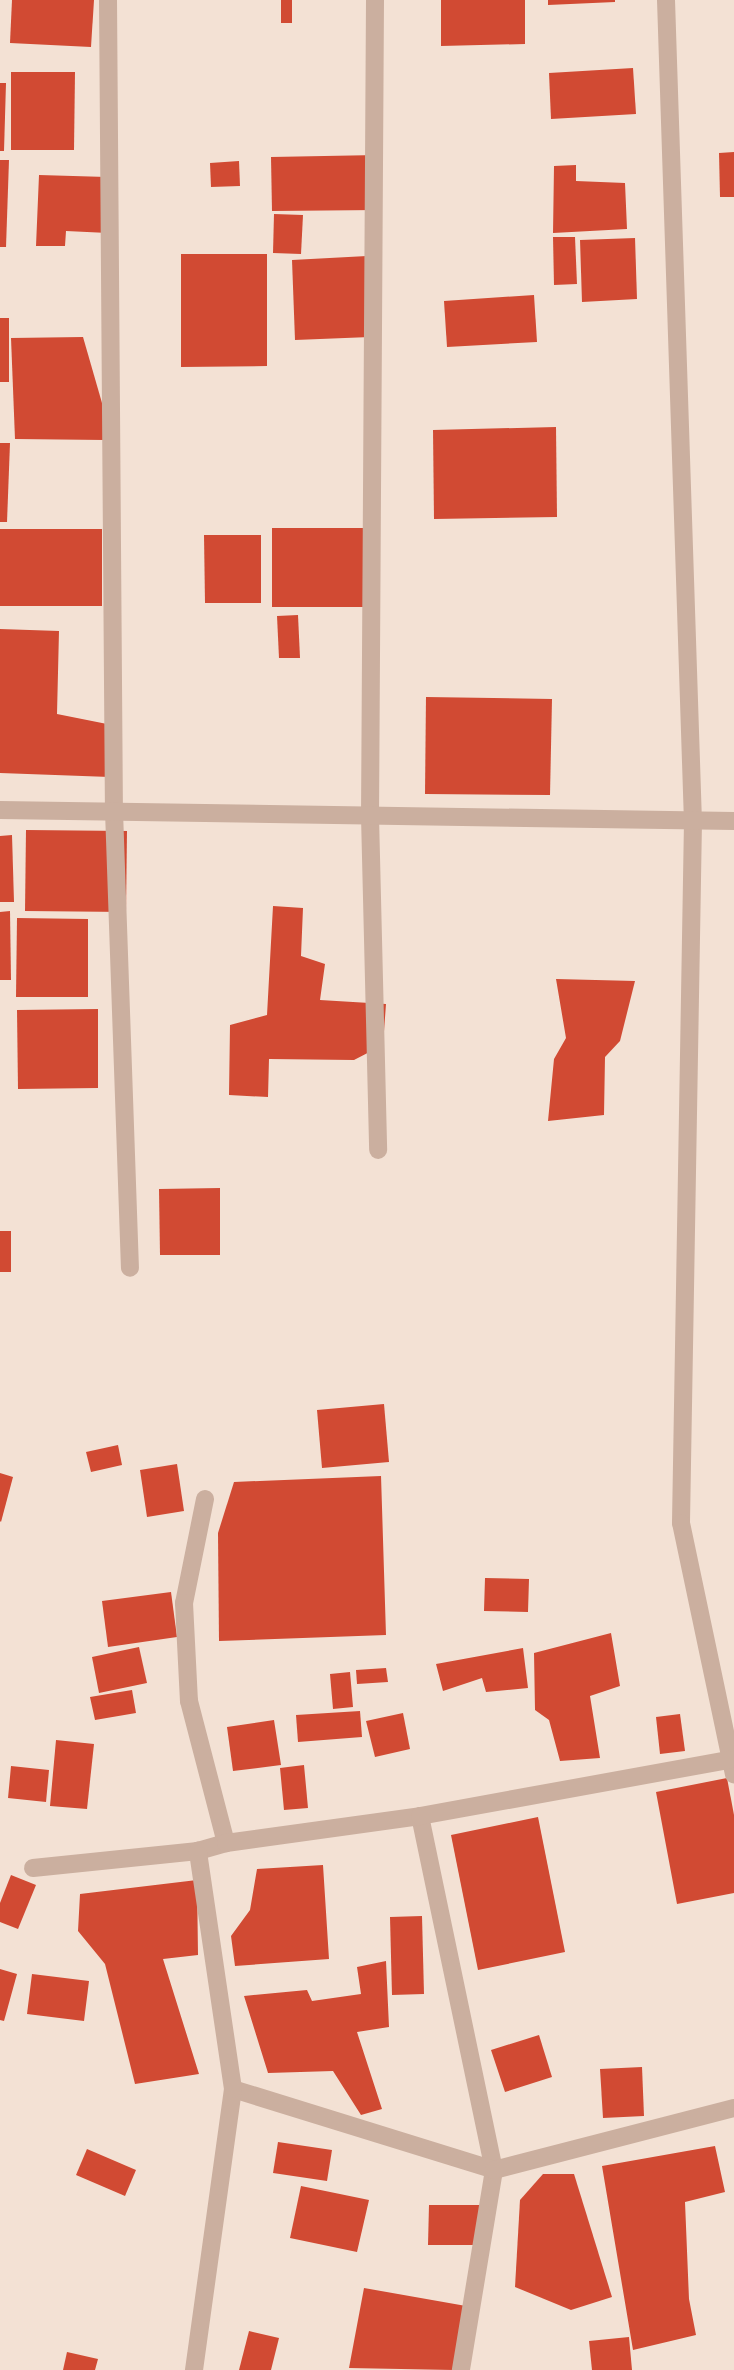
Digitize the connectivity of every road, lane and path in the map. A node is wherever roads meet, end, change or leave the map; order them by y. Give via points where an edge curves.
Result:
1 (108, 0) edge
2 (375, 0) edge
3 (666, 0) edge
4 (0, 810) edge
5 (114, 811) junction
6 (370, 816) junction
7 (693, 821) junction
8 (734, 821) edge
9 (378, 1150) dead end
10 (130, 1268) dead end
11 (205, 1499) dead end
12 (731, 1767) edge
13 (420, 1816) junction
14 (226, 1843) junction
15 (198, 1851) junction
16 (33, 1868) dead end
17 (233, 2089) junction
18 (734, 2108) edge
19 (494, 2170) junction
20 (194, 2370) edge
21 (461, 2370) edge

1 - 5 street
2 - 6 street
3 - 7 street
4 - 5 street
5 - 6 street
5 - 10 street
6 - 7 street
6 - 9 street
7 - 8 street
7 - 12 street via 681,1523
11 - 14 street via 184,1603 189,1701
12 - 13 street
13 - 14 street
13 - 19 street
14 - 15 street
15 - 16 street
15 - 17 street
17 - 19 street
17 - 20 street
18 - 19 street
19 - 21 street

